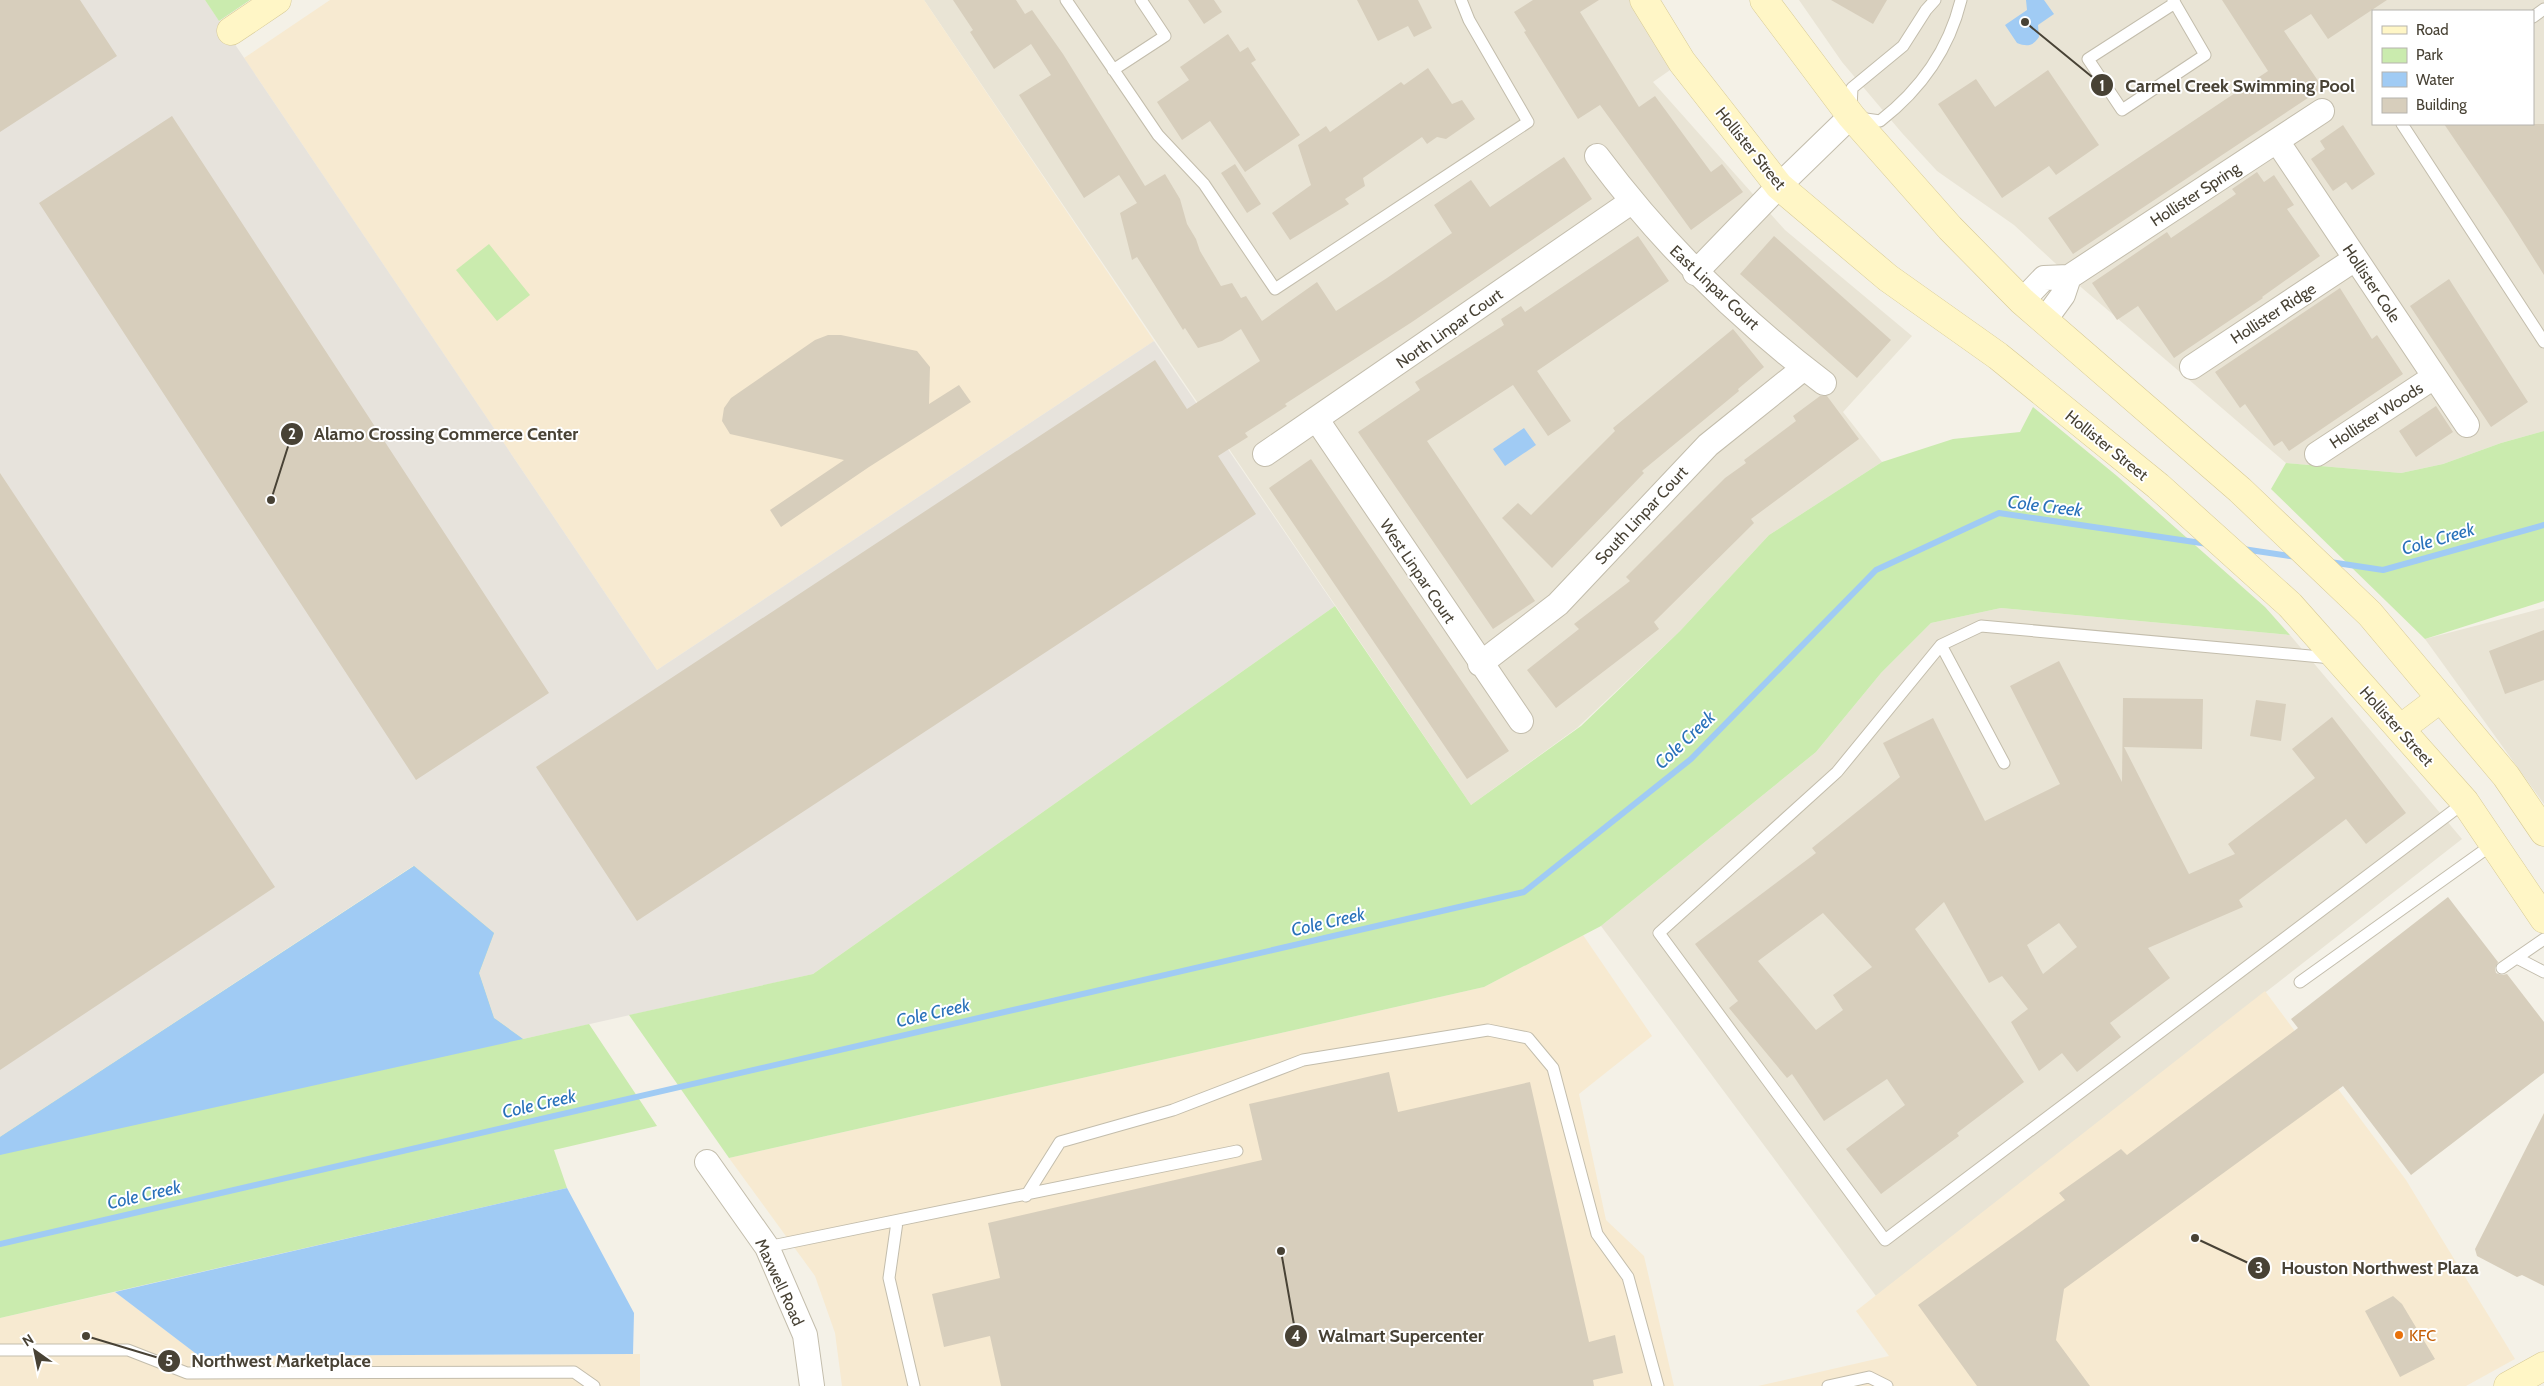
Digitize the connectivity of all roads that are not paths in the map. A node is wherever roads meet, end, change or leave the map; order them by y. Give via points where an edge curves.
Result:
1 (277, 0) edge
2 (1066, 0) edge
3 (1141, 0) edge
4 (1461, 0) edge
5 (1644, 0) edge
6 (1764, 0) edge
7 (1935, 0) edge
8 (1961, 0) edge
9 (2174, 2) edge
10 (231, 31) dead end
11 (1113, 70) junction
12 (2322, 111) dead end
13 (1851, 116) junction
14 (2403, 125) edge
15 (2277, 141) junction
16 (1597, 156) dead end
17 (1779, 186) junction
18 (1631, 202) junction
19 (2355, 258) junction
20 (1695, 273) junction
21 (2069, 277) junction
22 (2022, 301) junction
23 (2044, 321) junction
24 (2544, 342) edge
25 (2192, 367) dead end
26 (1804, 368) junction
27 (2434, 377) junction
28 (1824, 383) dead end
29 (1317, 420) junction
30 (2467, 425) dead end
31 (1265, 454) dead end
32 (2318, 454) dead end
33 (1941, 645) junction
34 (2336, 658) junction
35 (1480, 664) junction
36 (2441, 698) junction
37 (1521, 721) dead end
38 (2400, 729) junction
39 (2004, 763) dead end
40 (2465, 802) junction
41 (2544, 832) edge
42 (2493, 844) junction
43 (2544, 919) edge
44 (2544, 939) edge
45 (2516, 958) junction
46 (2502, 968) dead end
47 (2544, 972) edge
48 (2300, 982) dead end
49 (1237, 1151) dead end
50 (707, 1162) dead end
51 (1026, 1196) junction
52 (897, 1222) junction
53 (767, 1247) junction
54 (0, 1350) edge
55 (2544, 1366) edge
56 (594, 1386) edge
57 (812, 1386) edge
58 (914, 1386) edge
59 (1658, 1386) edge
60 (1828, 1386) edge
61 (1887, 1386) edge
62 (2508, 1386) edge

1 - 10 main road
2 - 11 lane
3 - 11 lane via 1165,36
4 - 11 lane via 1469,20 1528,122 1275,289 1204,184 1158,135
5 - 17 main road, Hollister Street via 1682,62
6 - 13 main road
7 - 13 lane via 1903,46 1852,88
8 - 13 lane via 1954,26 1930,70 1899,106 1880,121
9 - 9 lane via 2088,59 2122,110 2206,55
12 - 15 street, Hollister Spring
13 - 17 street
13 - 22 main road via 1950,228
14 - 24 lane
15 - 19 street, Hollister Cole
15 - 21 street, Hollister Spring
16 - 18 street, East Linpar Court
17 - 20 street
17 - 34 main road, Hollister Street via 1888,278 1998,356 2158,486 2290,605
18 - 20 street, East Linpar Court
18 - 29 street, North Linpar Court
19 - 25 street, Hollister Ridge
19 - 27 street, Hollister Cole
20 - 26 street, East Linpar Court
21 - 22 street via 2044,278
21 - 23 street via 2063,295
22 - 23 main road
23 - 36 main road via 2240,490 2370,614
26 - 28 street, East Linpar Court
26 - 35 street, South Linpar Court via 1708,445 1558,604
27 - 30 street, Hollister Cole
27 - 32 street, Hollister Woods
29 - 31 street, North Linpar Court
29 - 35 street, West Linpar Court
33 - 34 lane via 1981,626
33 - 39 lane
33 - 40 lane via 1837,772 1659,933 1885,1240
34 - 38 main road, Hollister Street
35 - 37 street, West Linpar Court
36 - 38 main road
36 - 41 main road via 2506,776
38 - 40 main road, Hollister Street
40 - 42 main road, Hollister Street
42 - 43 main road, Hollister Street
42 - 48 lane
44 - 45 lane
45 - 46 lane
45 - 47 lane
49 - 51 lane
50 - 53 street, Maxwell Road
51 - 52 lane
51 - 59 lane via 1060,1142 1173,1110 1303,1060 1488,1030 1528,1038 1553,1068 1597,1234 1628,1277
52 - 53 lane
52 - 58 lane via 889,1278
53 - 57 street, Maxwell Road via 805,1336
54 - 56 lane via 128,1350 187,1373 574,1372
55 - 62 main road
60 - 61 lane via 1869,1377

